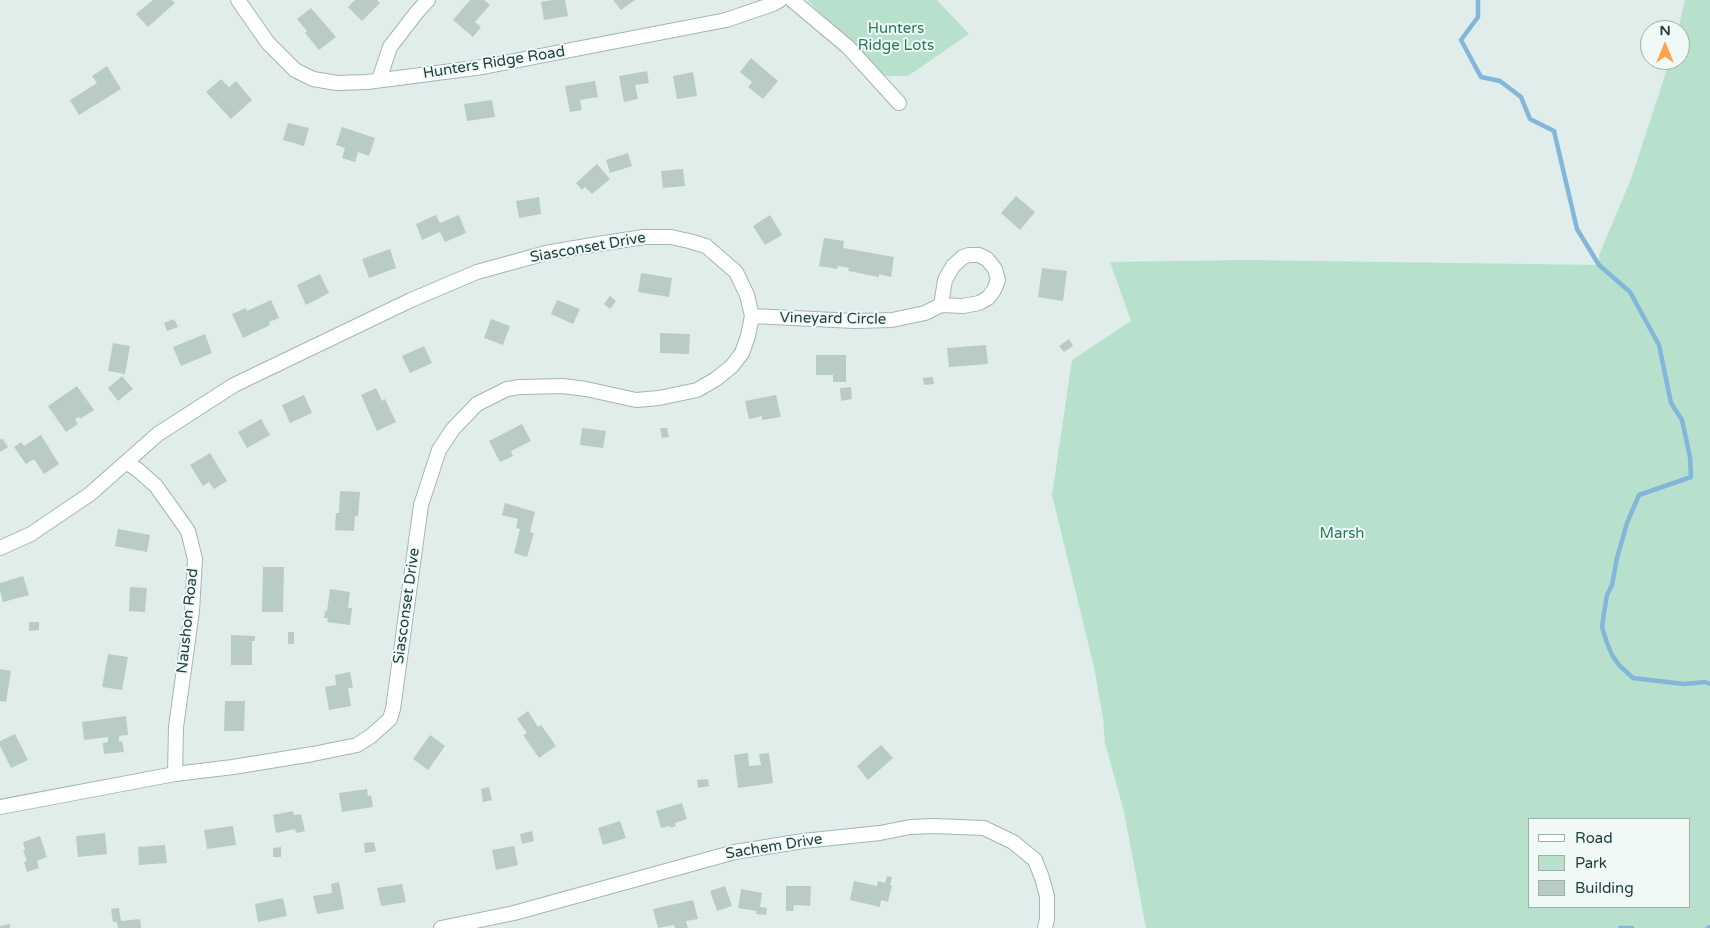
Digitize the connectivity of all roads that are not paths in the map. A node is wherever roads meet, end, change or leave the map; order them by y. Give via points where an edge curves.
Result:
1 (238, 0) edge
2 (428, 0) edge
3 (780, 0) edge
4 (792, 0) edge
5 (379, 80) junction
6 (899, 103) dead end
7 (942, 306) junction
8 (752, 316) junction
9 (126, 462) junction
10 (0, 548) edge
11 (174, 774) junction
12 (0, 807) edge
13 (441, 928) edge
14 (1045, 928) edge

1 - 5 street, Hunters Ridge Road via 268,43 295,70 313,79 336,83
2 - 5 street via 390,47
3 - 5 street, Hunters Ridge Road via 726,20 483,67
4 - 6 street via 848,47
7 - 7 street, Vineyard Circle via 944,280 953,266 969,255 987,259 998,280 988,298 963,306
7 - 8 street, Vineyard Circle via 892,320
8 - 9 street, Siasconset Drive via 736,272 706,246 690,241 644,237 546,253 477,272 234,385 158,434
8 - 11 street, Siasconset Drive via 742,353 732,366 698,390 636,400 586,389 533,386 507,389 477,404 438,450 421,505 390,719 357,745
9 - 10 street, Siasconset Drive via 90,494 39,529
9 - 11 street, Naushon Road via 156,486 188,531 194,559 192,611 176,727
11 - 12 street, Siasconset Drive
13 - 14 street, Sachem Drive via 514,913 735,852 933,826 984,828 1013,842 1035,860 1047,896

